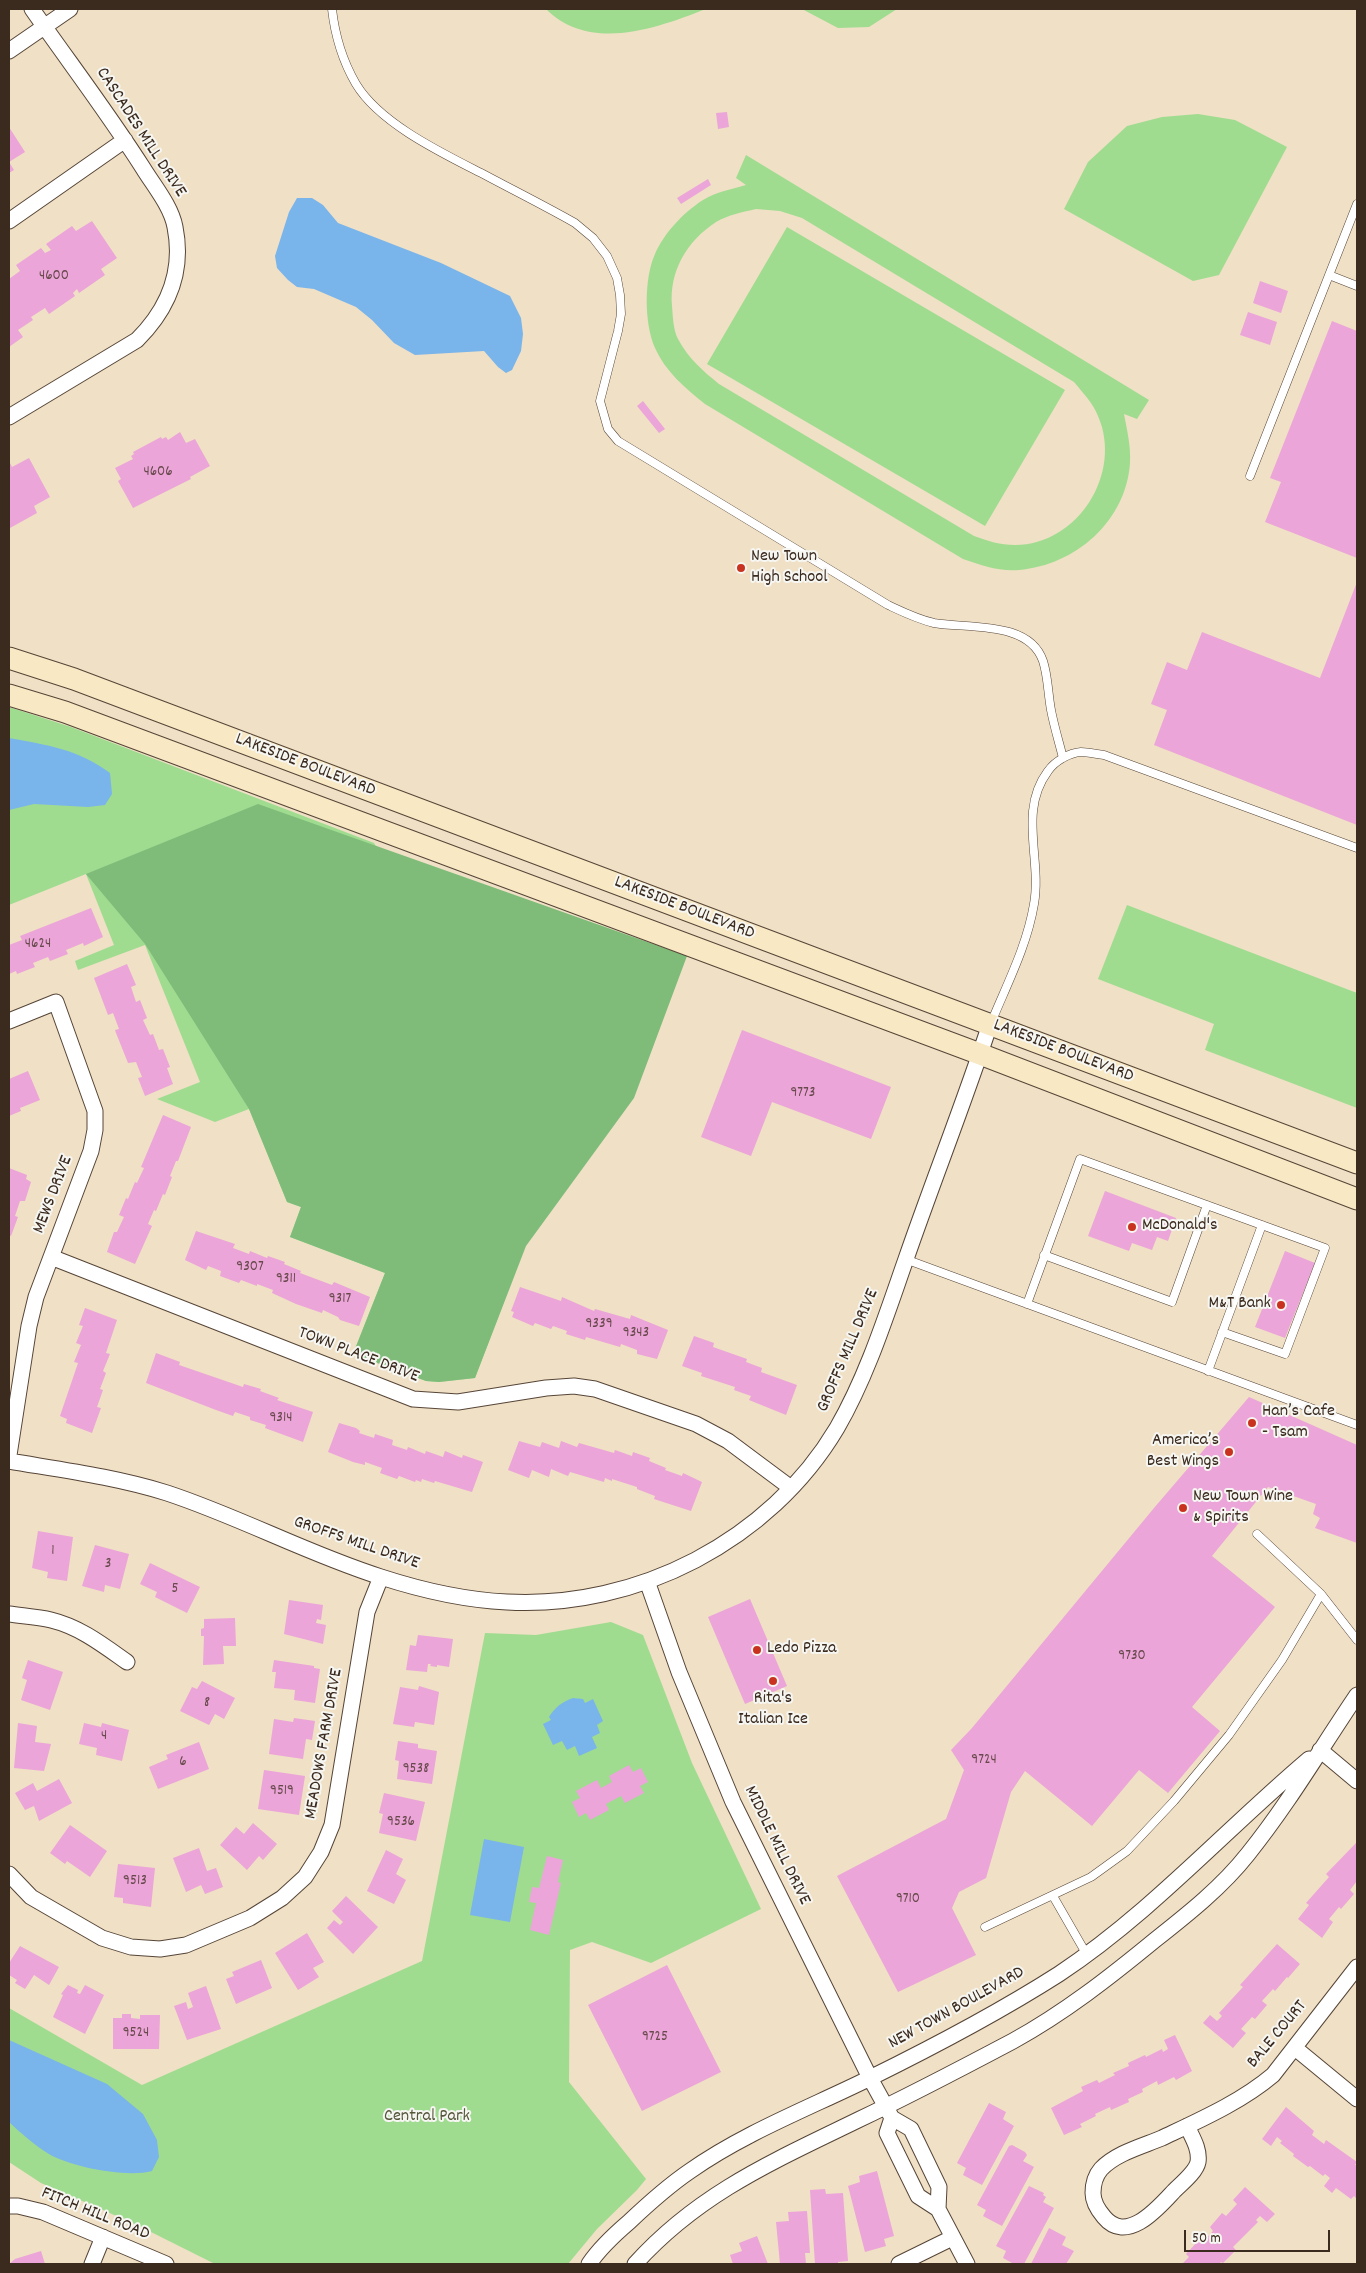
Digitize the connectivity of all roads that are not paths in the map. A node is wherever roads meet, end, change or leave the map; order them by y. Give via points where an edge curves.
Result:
1 (32, 9) edge
2 (70, 9) edge
3 (332, 9) edge
4 (45, 26) junction
5 (9, 51) edge
6 (125, 140) junction
7 (1357, 204) edge
8 (9, 220) edge
9 (1329, 275) junction
10 (1357, 286) edge
11 (9, 417) edge
12 (1250, 476) dead end
13 (9, 658) edge
14 (9, 695) edge
15 (1063, 758) junction
16 (1357, 848) edge
17 (9, 1021) edge
18 (990, 1024) junction
19 (980, 1054) junction
20 (1357, 1163) edge
21 (1357, 1199) edge
22 (1207, 1205) junction
23 (1262, 1225) junction
24 (1044, 1255) junction
25 (51, 1257) junction
26 (906, 1260) junction
27 (1026, 1304) junction
28 (1222, 1332) junction
29 (1208, 1371) junction
30 (1357, 1426) edge
31 (9, 1455) edge
32 (9, 1460) edge
33 (790, 1488) junction
34 (1257, 1534) dead end
35 (381, 1577) junction
36 (647, 1581) junction
37 (1321, 1594) junction
38 (9, 1614) edge
39 (1357, 1640) edge
40 (127, 1662) dead end
41 (1357, 1695) edge
42 (1320, 1750) junction
43 (1357, 1781) edge
44 (9, 1874) edge
45 (1053, 1896) junction
46 (985, 1927) dead end
47 (1087, 1955) junction
48 (1357, 1967) edge
49 (1294, 2048) junction
50 (870, 2078) junction
51 (1357, 2099) edge
52 (889, 2113) junction
53 (1188, 2126) junction
54 (9, 2206) edge
55 (938, 2209) junction
56 (103, 2237) junction
57 (952, 2238) junction
58 (92, 2264) edge
59 (166, 2264) edge
60 (589, 2264) edge
61 (635, 2264) edge
62 (899, 2264) edge
63 (967, 2264) edge

1 - 4 street, CASCADES MILL DRIVE
2 - 4 street
3 - 15 lane via 336,38 357,85 398,126 429,147 575,223 607,256 617,278 621,314 600,401 608,429 618,441 910,616 934,623 1014,634 1036,647 1042,660
4 - 5 street
4 - 6 street, CASCADES MILL DRIVE
6 - 8 street
6 - 11 street, CASCADES MILL DRIVE via 166,205 175,226 176,267 167,301 154,323 137,340
7 - 9 lane
9 - 10 lane
9 - 12 lane
13 - 18 main road, LAKESIDE BOULEVARD via 74,679
14 - 19 main road, LAKESIDE BOULEVARD via 65,712
15 - 16 lane via 1080,752 1104,754
15 - 18 lane via 1047,772 1034,797 1032,816 1037,891 1034,908 1028,936
17 - 25 street, MEWS DRIVE via 56,1002 95,1111 91,1151
18 - 19 street, GROFFS MILL DRIVE
18 - 20 main road, LAKESIDE BOULEVARD
19 - 21 main road, LAKESIDE BOULEVARD
19 - 26 street, GROFFS MILL DRIVE
22 - 23 lane
22 - 24 lane via 1080,1159
22 - 24 lane via 1172,1302
23 - 28 lane
23 - 28 lane via 1325,1248 1285,1354
24 - 27 lane
25 - 31 street, MEWS DRIVE via 29,1326
25 - 33 street, TOWN PLACE DRIVE via 412,1399 458,1402 546,1388 574,1386 595,1389 696,1424 728,1441
26 - 27 lane
26 - 33 street, GROFFS MILL DRIVE via 856,1391 818,1455
27 - 29 lane
28 - 29 lane
29 - 30 lane
32 - 35 street, GROFFS MILL DRIVE via 107,1477 168,1493
33 - 36 street, GROFFS MILL DRIVE via 770,1510 695,1562
34 - 37 lane
35 - 36 street, GROFFS MILL DRIVE via 460,1597 508,1602 590,1596
35 - 44 street, MEADOWS FARM DRIVE via 367,1612 332,1825 321,1852 305,1877 282,1898 250,1918 186,1945 160,1949 130,1947 102,1938 31,1897
36 - 50 street, MIDDLE MILL DRIVE via 679,1672 733,1802
37 - 39 lane
37 - 45 lane via 1282,1660 1229,1735 1174,1802 1127,1851 1091,1876
38 - 40 street via 52,1620 75,1628
41 - 42 street, NEW TOWN BOULEVARD
42 - 43 street
42 - 47 street, NEW TOWN BOULEVARD via 1177,1880
42 - 52 street, NEW TOWN BOULEVARD via 1288,1801 1246,1856 1194,1909 1075,2002
45 - 46 lane
45 - 47 lane
47 - 50 street, NEW TOWN BOULEVARD via 998,2011
48 - 49 street, BALE COURT
49 - 51 street
49 - 53 street, BALE COURT via 1274,2075 1258,2088
50 - 52 street, MIDDLE MILL DRIVE
50 - 60 street, NEW TOWN BOULEVARD via 692,2169 655,2196
52 - 55 street, MIDDLE MILL DRIVE via 911,2129 939,2187
52 - 55 street, MIDDLE MILL DRIVE via 887,2133 918,2196
52 - 61 street, NEW TOWN BOULEVARD via 749,2173 709,2198
53 - 53 street, BALE COURT via 1111,2161 1100,2170 1094,2180 1093,2196 1106,2220 1120,2226 1146,2220 1190,2174 1198,2163 1198,2150
54 - 56 street, FITCH HILL ROAD via 43,2212
55 - 57 street, MIDDLE MILL DRIVE
56 - 58 street
56 - 59 street, FITCH HILL ROAD
57 - 62 street
57 - 63 street, MIDDLE MILL DRIVE

